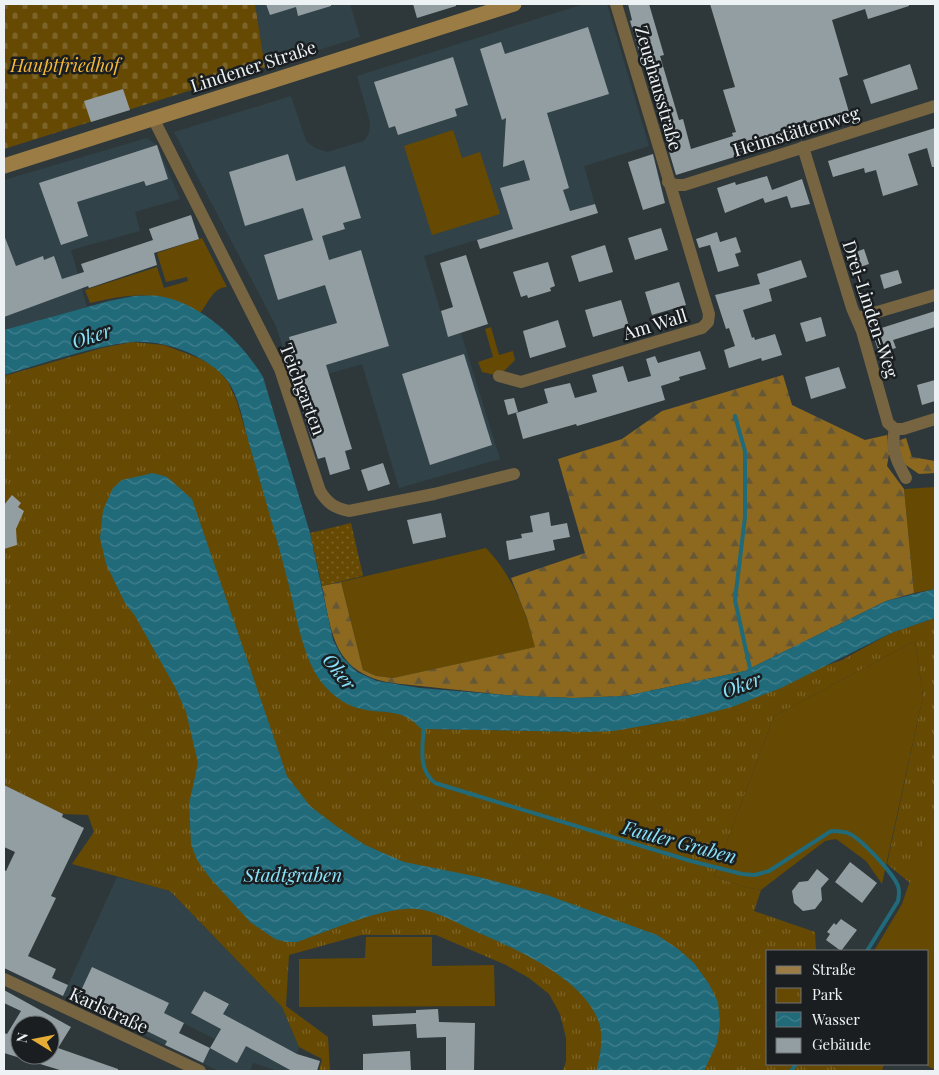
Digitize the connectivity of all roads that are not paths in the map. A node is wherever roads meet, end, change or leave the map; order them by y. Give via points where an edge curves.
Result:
1 (514, 4) edge
2 (616, 4) edge
3 (935, 106) edge
4 (153, 118) junction
5 (803, 147) junction
6 (4, 166) edge
7 (668, 182) junction
8 (935, 296) edge
9 (857, 318) junction
10 (499, 376) dead end
11 (935, 419) edge
12 (895, 429) junction
13 (514, 474) dead end
14 (906, 478) dead end
15 (4, 979) edge
16 (200, 1071) edge

1 - 4 main road, Lindener Straße
2 - 7 street, Zeughausstraße
3 - 5 street, Heimstättenweg
4 - 6 main road, Lindener Straße
4 - 13 street, Teichgarten via 280,369 326,501 349,511 441,493
5 - 7 street, Heimstättenweg via 684,185
5 - 9 street, Drei-Linden-Weg
7 - 10 street, Am Wall via 709,314 708,322 702,328 521,382
8 - 9 street
9 - 12 street, Drei-Linden-Weg via 888,423
11 - 12 street
12 - 14 street, Drei-Linden-Weg via 893,447
15 - 16 street, Karlstraße

